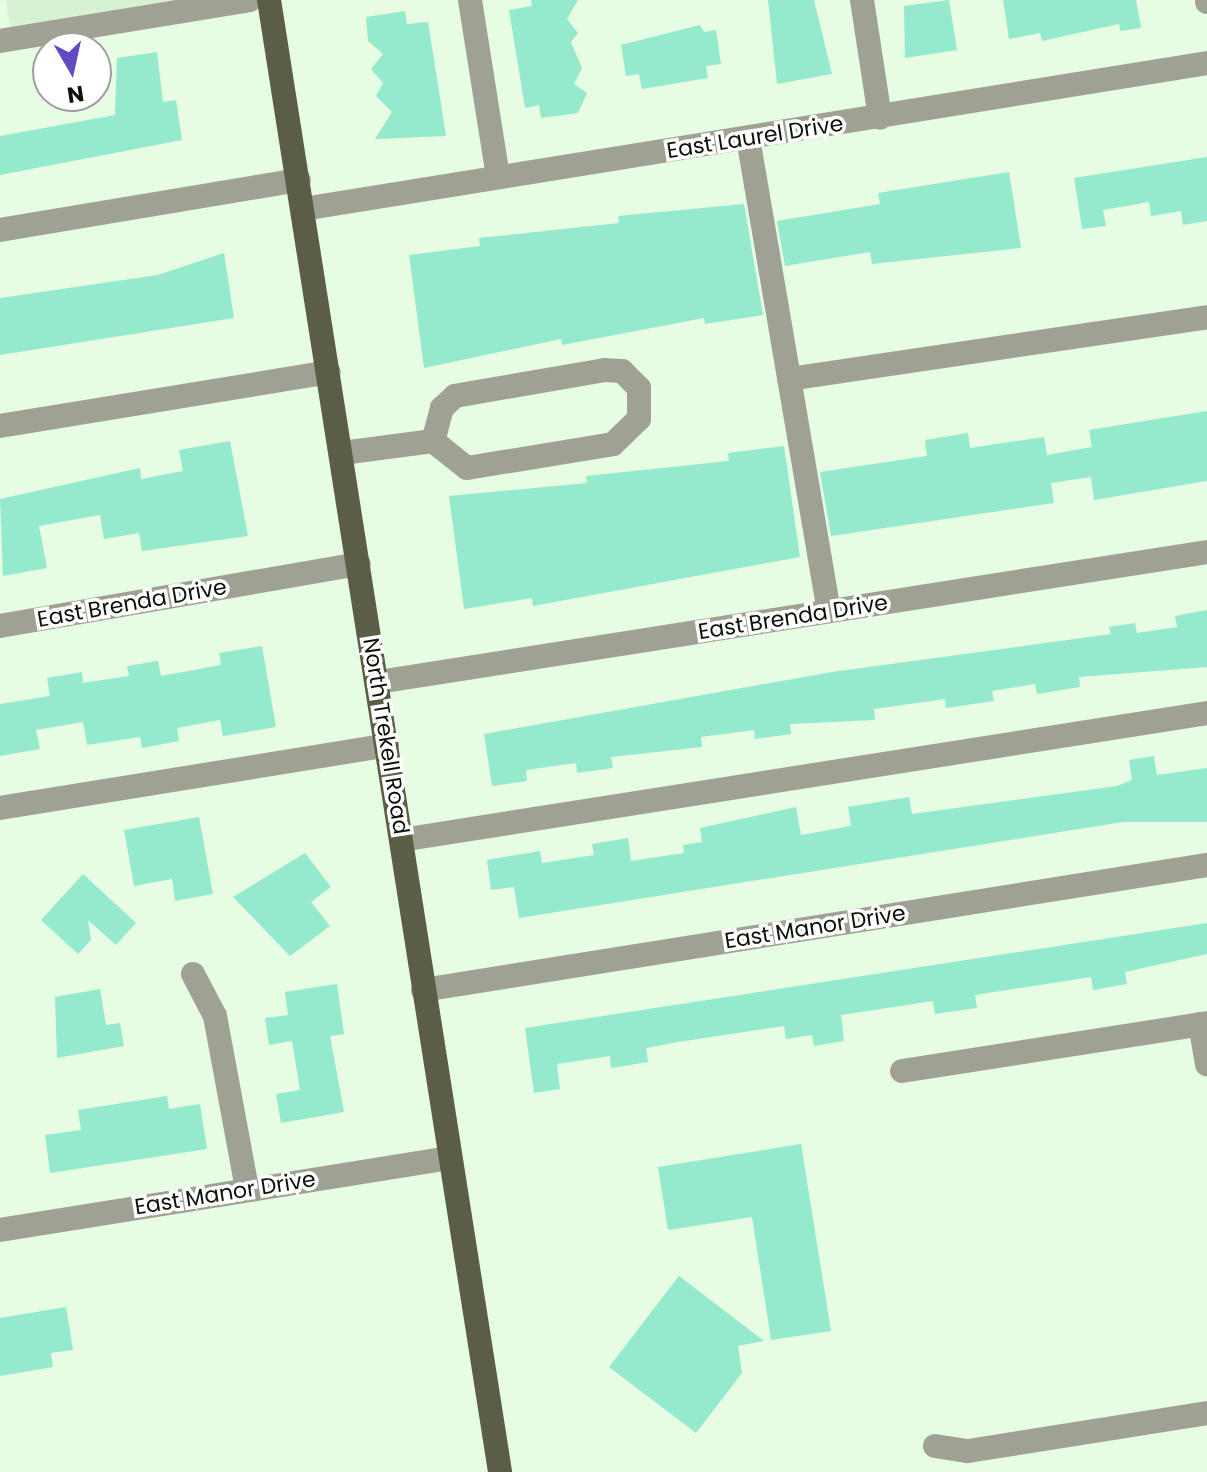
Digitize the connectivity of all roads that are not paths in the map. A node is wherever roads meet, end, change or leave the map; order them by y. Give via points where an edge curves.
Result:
1 (250, 0) edge
2 (269, 0) edge
3 (470, 0) edge
4 (862, 0) edge
5 (0, 41) edge
6 (1207, 63) edge
7 (880, 118) junction
8 (748, 138) junction
9 (498, 177) junction
10 (299, 180) junction
11 (303, 209) junction
12 (0, 230) edge
13 (1207, 317) edge
14 (329, 372) junction
15 (789, 379) junction
16 (0, 426) edge
17 (433, 441) junction
18 (342, 453) junction
19 (1207, 552) edge
20 (359, 564) junction
21 (829, 611) junction
22 (0, 626) edge
23 (378, 682) junction
24 (1207, 713) edge
25 (387, 745) junction
26 (0, 808) edge
27 (401, 840) junction
28 (1207, 865) edge
29 (193, 974) dead end
30 (423, 990) junction
31 (1203, 1023) edge
32 (1207, 1064) edge
33 (902, 1071) dead end
34 (450, 1158) junction
35 (247, 1189) junction
36 (0, 1230) edge
37 (1207, 1413) edge
38 (935, 1446) dead end
39 (500, 1472) edge

1 - 5 street
2 - 10 main road, North Trekell Road
3 - 9 street
4 - 7 street
6 - 7 street, East Laurel Drive
7 - 8 street, East Laurel Drive
8 - 9 street, East Laurel Drive
8 - 15 street
9 - 11 street, East Laurel Drive
10 - 11 main road, North Trekell Road
10 - 12 street
11 - 14 main road, North Trekell Road
13 - 15 street
14 - 16 street
14 - 18 main road, North Trekell Road
15 - 21 street
17 - 17 street via 467,468 613,444 639,419 639,388 622,371 605,370 455,396 442,408
17 - 18 street
18 - 20 main road, North Trekell Road
19 - 21 street, East Brenda Drive
20 - 22 street, East Brenda Drive
20 - 23 main road, North Trekell Road
21 - 23 street, East Brenda Drive
23 - 25 main road, North Trekell Road
24 - 27 street
25 - 26 street
25 - 27 main road, North Trekell Road
27 - 30 main road, North Trekell Road
28 - 30 street, East Manor Drive
29 - 35 street via 215,1016
30 - 34 main road, North Trekell Road
31 - 32 street
31 - 33 street
34 - 35 street, East Manor Drive
34 - 39 main road, North Trekell Road
35 - 36 street, East Manor Drive
37 - 38 street via 968,1451

